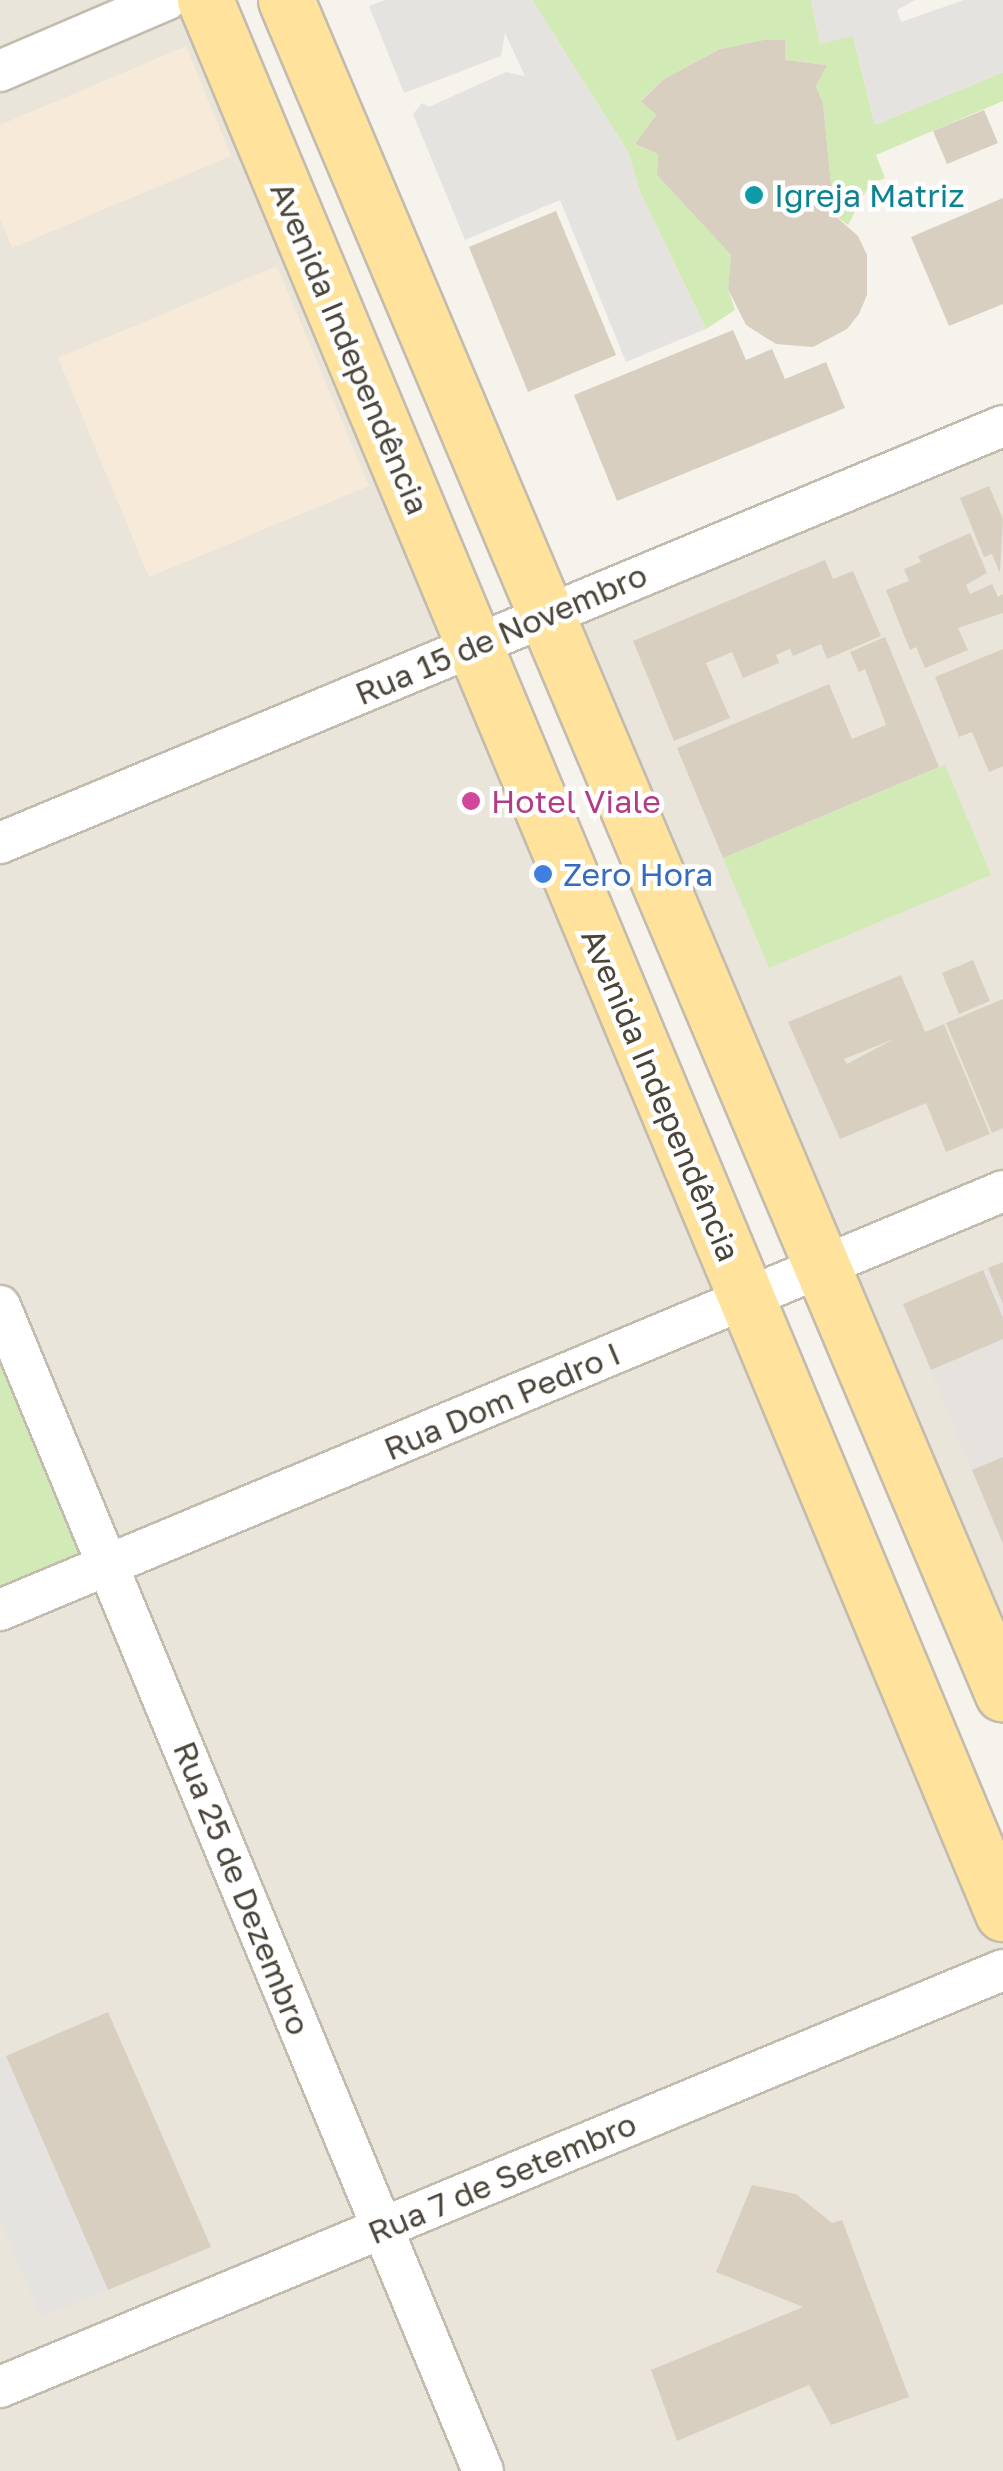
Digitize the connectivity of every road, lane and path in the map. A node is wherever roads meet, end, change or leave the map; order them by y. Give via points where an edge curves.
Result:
1 (166, 0) edge
2 (205, 0) edge
3 (286, 0) edge
4 (0, 71) edge
5 (1003, 426) edge
6 (546, 614) junction
7 (474, 646) junction
8 (0, 843) edge
9 (1003, 1191) edge
10 (822, 1266) junction
11 (746, 1298) junction
12 (0, 1306) edge
13 (108, 1565) junction
14 (0, 1610) edge
15 (1003, 1694) edge
16 (1003, 1913) edge
17 (1003, 1970) edge
18 (382, 2228) junction
19 (0, 2387) edge
20 (483, 2471) edge

1 - 4 street
2 - 7 main road, Avenida Independência
3 - 6 main road
5 - 6 street, Rua 15 de Novembro
6 - 7 street, Rua 15 de Novembro
6 - 10 main road
7 - 8 street, Rua 15 de Novembro
7 - 11 main road, Avenida Independência
9 - 10 street, Rua Dom Pedro I
10 - 11 street, Rua Dom Pedro I
10 - 15 main road
11 - 13 street, Rua Dom Pedro I
11 - 16 main road, Avenida Independência
12 - 13 street, Rua 25 de Dezembro
13 - 14 street, Rua Dom Pedro I
13 - 18 street, Rua 25 de Dezembro
17 - 18 street, Rua 7 de Setembro
18 - 19 street, Rua 7 de Setembro
18 - 20 street, Rua 25 de Dezembro

